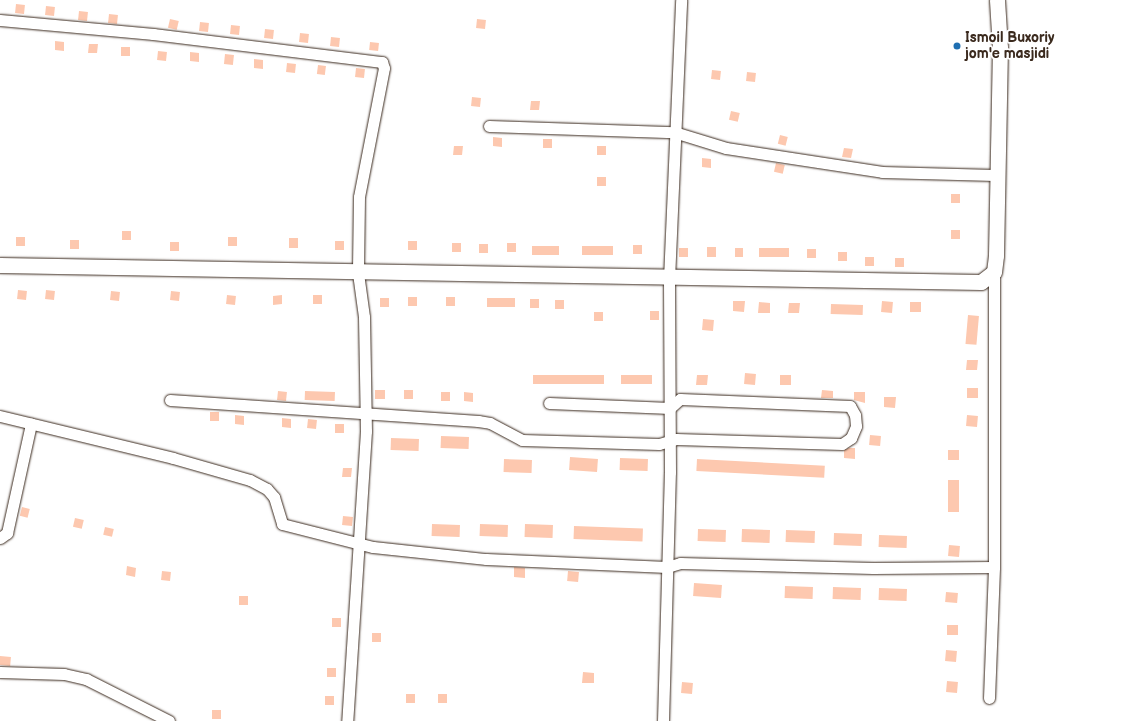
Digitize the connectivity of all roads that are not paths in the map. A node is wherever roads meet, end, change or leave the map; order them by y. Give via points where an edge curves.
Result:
1 (681, 0) edge
2 (997, 0) edge
3 (0, 20) edge
4 (489, 126) dead end
5 (674, 132) junction
6 (998, 175) junction
7 (0, 266) edge
8 (358, 272) junction
9 (994, 272) junction
10 (668, 279) junction
11 (170, 400) dead end
12 (549, 403) dead end
13 (670, 408) junction
14 (366, 414) junction
15 (0, 416) edge
16 (31, 424) junction
17 (670, 441) junction
18 (0, 538) edge
19 (359, 542) junction
20 (994, 567) junction
21 (667, 568) junction
22 (0, 672) edge
23 (989, 698) dead end
24 (169, 721) edge
25 (347, 721) edge
26 (663, 721) edge

1 - 5 street
2 - 6 main road via 1000,48
3 - 8 street via 153,34 382,62 384,68 359,197
4 - 5 street
5 - 6 street via 726,148 882,172
5 - 10 street
6 - 9 main road
7 - 8 main road
8 - 10 main road
8 - 14 street via 364,317
9 - 10 main road via 981,282
9 - 20 street
10 - 13 street
11 - 14 street
12 - 13 street
13 - 17 street
13 - 17 street via 680,399 850,406 855,415 856,426 851,438 842,444 676,439
14 - 17 street via 490,423 522,440 659,444
14 - 19 street
15 - 16 street
16 - 18 street via 7,534
16 - 19 street via 250,480 267,489 274,497 282,524
17 - 21 street
19 - 21 street via 373,547 486,559
19 - 25 street
20 - 21 street via 873,568 680,563
20 - 23 street
21 - 26 street
22 - 24 street via 64,674 86,680

